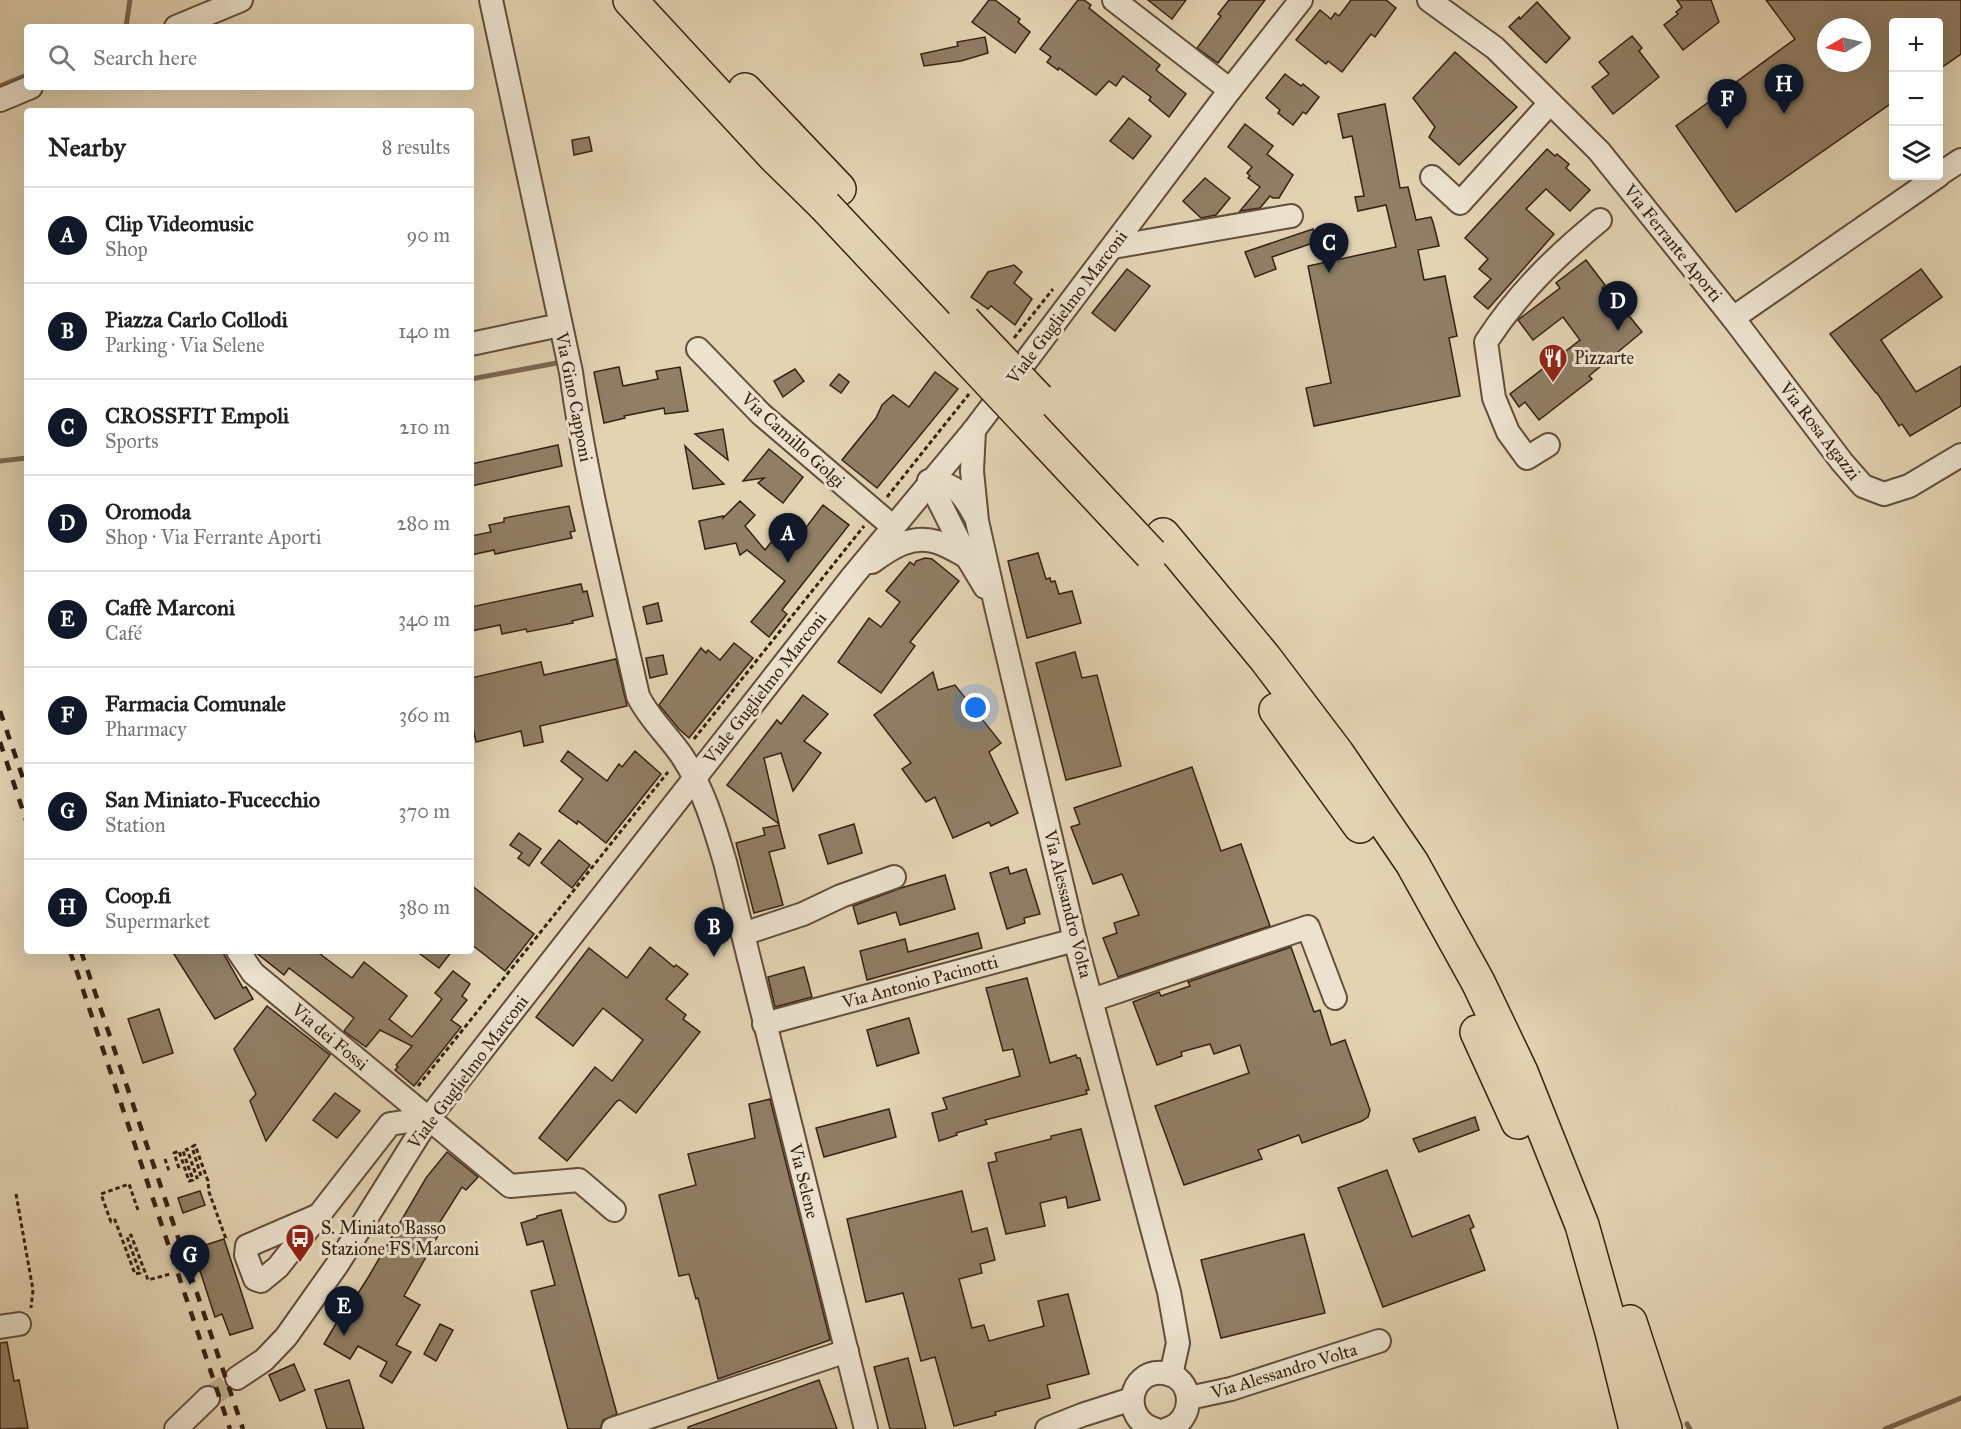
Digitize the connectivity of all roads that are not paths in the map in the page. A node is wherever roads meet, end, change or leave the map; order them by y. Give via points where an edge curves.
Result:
1 (241, 0) edge
2 (491, 0) edge
3 (630, 0) edge
4 (659, 0) edge
5 (1114, 0) edge
6 (1301, 0) edge
7 (1430, 0) edge
8 (183, 24) edge
9 (24, 90) edge
10 (1230, 90) junction
11 (0, 100) edge
12 (1550, 103) junction
13 (1961, 160) edge
14 (1943, 172) edge
15 (1432, 177) dead end
16 (1931, 180) edge
17 (832, 197) junction
18 (1291, 216) dead end
19 (1600, 220) dead end
20 (1113, 247) junction
21 (1733, 318) junction
22 (560, 325) junction
23 (474, 343) edge
24 (698, 349) dead end
25 (974, 430) junction
26 (1548, 445) dead end
27 (1961, 455) edge
28 (929, 481) junction
29 (884, 519) junction
30 (977, 521) junction
31 (1157, 544) junction
32 (967, 557) junction
33 (852, 577) junction
34 (996, 606) junction
35 (695, 778) junction
36 (894, 877) dead end
37 (743, 934) junction
38 (1075, 940) junction
39 (240, 954) edge
40 (736, 973) dead end
41 (1335, 998) dead end
42 (1092, 1000) junction
43 (759, 1001) junction
44 (764, 1024) junction
45 (1521, 1072) junction
46 (429, 1118) junction
47 (614, 1210) dead end
48 (320, 1215) dead end
49 (1379, 1341) dead end
50 (847, 1352) junction
51 (1171, 1375) junction
52 (237, 1378) tunnel mouth
53 (208, 1398) tunnel mouth
54 (1189, 1398) junction
55 (1132, 1399) junction
56 (176, 1429) edge
57 (613, 1429) edge
58 (866, 1429) edge
59 (1047, 1429) edge
60 (1154, 1429) edge
61 (1167, 1429) edge
62 (1615, 1429) edge
63 (1636, 1429) edge
64 (1665, 1429) edge

1 - 8 street
2 - 22 street, Via Gino Capponi
3 - 17 highway via 776,157
4 - 17 highway
5 - 10 street
6 - 10 street, Viale Guglielmo Marconi
7 - 12 street, Via Ferrante Aporti via 1495,48
9 - 11 street
10 - 20 street, Viale Guglielmo Marconi
12 - 15 street via 1460,203
12 - 21 street, Via Ferrante Aporti via 1599,151
13 - 14 street, Via Ferrante Aporti
16 - 21 street, Via Ferrante Aporti
17 - 31 highway, bridge
18 - 20 street
19 - 26 street via 1524,292 1486,342 1494,398 1508,432 1527,458
20 - 25 street, Viale Guglielmo Marconi
21 - 27 street, Via Rosa Agazzi via 1863,486 1884,494 1909,486
22 - 23 street
22 - 35 street, Via Gino Capponi via 638,696
24 - 29 street, Via Camillo Golgi via 760,414
25 - 28 street, Viale Guglielmo Marconi
25 - 30 street, Via Alessandro Volta via 972,471
28 - 29 street, Viale Guglielmo Marconi
28 - 30 street via 964,495
28 - 32 street
29 - 33 street, Viale Guglielmo Marconi
30 - 34 street, Via Alessandro Volta
31 - 45 highway via 1265,657 1337,753 1412,863 1478,982
31 - 62 highway via 1389,866 1455,986 1501,1082 1558,1219
32 - 33 street via 938,542 915,540 885,552
32 - 34 street
33 - 35 street, Viale Guglielmo Marconi
34 - 38 street, Via Alessandro Volta
35 - 37 street, Via Selene via 726,862
35 - 46 street, Viale Guglielmo Marconi
36 - 37 street
37 - 43 street, Via Selene
38 - 42 street, Via Alessandro Volta
38 - 44 street, Via Antonio Pacinotti
39 - 46 street, Via dei Fossi via 253,973
40 - 43 street
41 - 42 street via 1308,927
42 - 51 street, Via Alessandro Volta via 1170,1292 1178,1343
43 - 44 street, Via Selene
44 - 50 street, Via Selene
45 - 63 highway via 1582,1225
45 - 64 highway via 1572,1160
46 - 47 street, Via dei Fossi via 510,1186 579,1179
46 - 48 street via 390,1124
46 - 52 street, Viale Guglielmo Marconi via 337,1265 286,1337 264,1360
49 - 54 street, Via Alessandro Volta via 1231,1389
50 - 57 street
50 - 58 street, Via Selene
51 - 54 street, Via Alessandro Volta via 1183,1384
51 - 55 street via 1145,1377
53 - 56 street
54 - 61 street, Via Alessandro Volta via 1185,1416
55 - 59 street
55 - 60 street via 1136,1417

